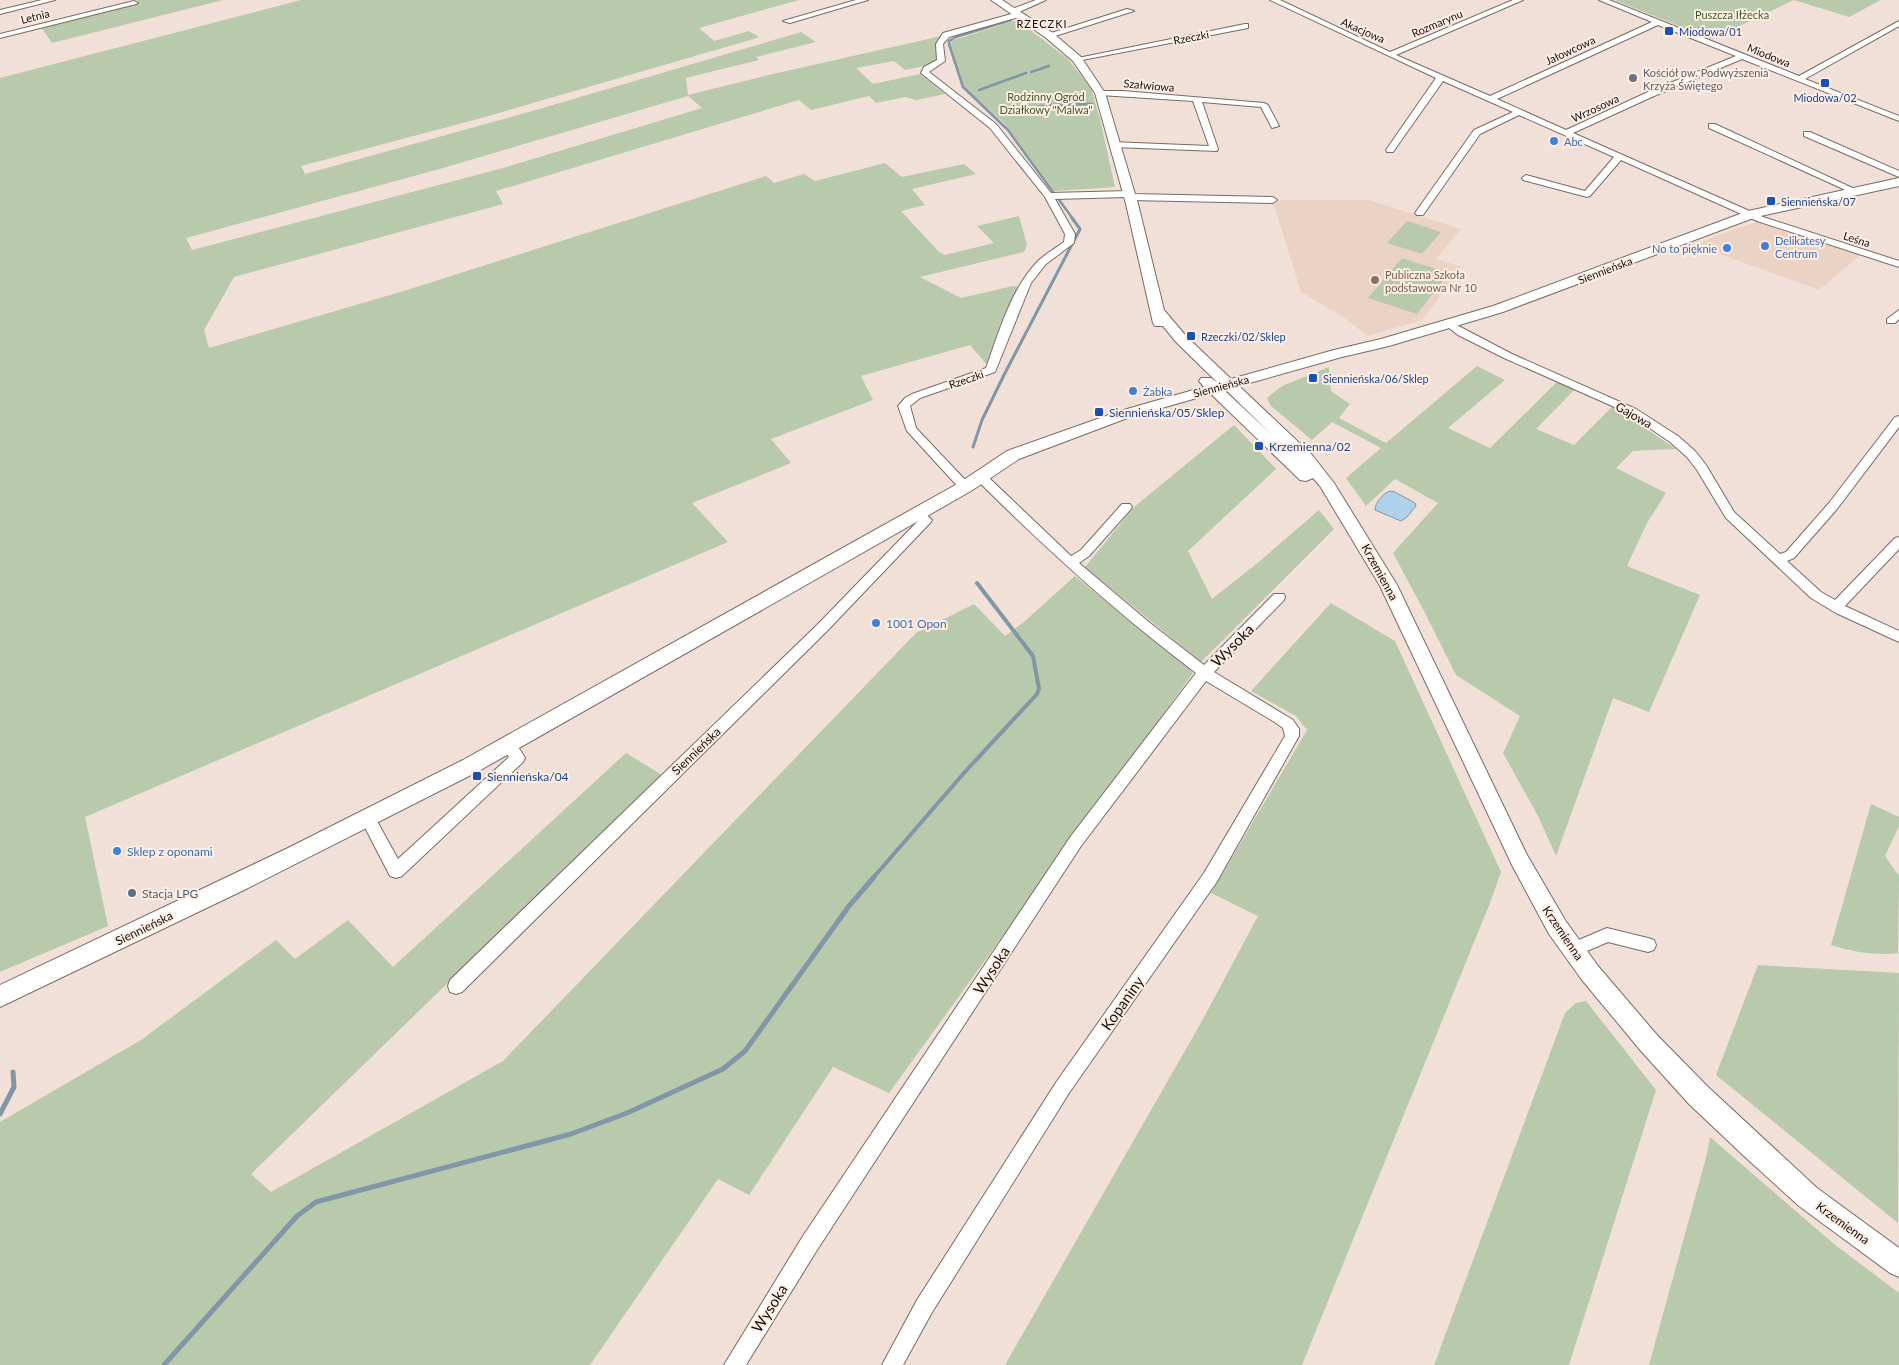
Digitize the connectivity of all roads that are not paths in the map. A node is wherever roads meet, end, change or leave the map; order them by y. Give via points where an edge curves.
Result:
1 (51, 0) edge
2 (864, 0) edge
3 (996, 0) edge
4 (1042, 0) edge
5 (1274, 0) edge
6 (1520, 0) edge
7 (1603, 0) edge
8 (134, 3) dead end
9 (1130, 11) dead end
10 (0, 12) edge
11 (1017, 13) junction
12 (787, 21) dead end
13 (1658, 22) junction
14 (1899, 23) edge
15 (1245, 26) dead end
16 (0, 36) edge
17 (1049, 36) junction
18 (1390, 55) junction
19 (1742, 56) junction
20 (1077, 59) junction
21 (1443, 78) junction
22 (1799, 79) junction
23 (1100, 94) junction
24 (1491, 99) junction
25 (1196, 100) junction
26 (1520, 112) junction
27 (1899, 119) edge
28 (1275, 126) dead end
29 (1712, 126) dead end
30 (1567, 133) junction
31 (1807, 134) dead end
32 (1114, 144) junction
33 (1390, 150) dead end
34 (1620, 156) junction
35 (1899, 174) edge
36 (1526, 178) dead end
37 (1899, 182) edge
38 (1856, 191) junction
39 (1049, 196) junction
40 (1129, 196) junction
41 (1273, 200) dead end
42 (1420, 212) dead end
43 (1752, 214) junction
44 (1899, 264) edge
45 (1899, 313) edge
46 (1891, 321) dead end
47 (1449, 324) junction
48 (1225, 390) junction
49 (1899, 419) edge
50 (981, 477) junction
51 (965, 487) junction
52 (1126, 506) dead end
53 (918, 513) junction
54 (1899, 541) edge
55 (1777, 560) junction
56 (1070, 563) junction
57 (1279, 597) dead end
58 (1836, 607) junction
59 (1899, 637) edge
60 (1205, 672) junction
61 (508, 745) junction
62 (368, 818) junction
63 (1648, 945) dead end
64 (1573, 950) junction
65 (456, 986) dead end
66 (0, 996) edge
67 (1899, 1264) edge
68 (734, 1365) edge
69 (892, 1365) edge

1 - 10 street
2 - 12 street
3 - 11 main road
4 - 11 street, Rzeczki
5 - 18 street, Akacjowa
6 - 18 street, Rozmarynu
7 - 13 street, Miodowa
8 - 16 street, Letnia
9 - 17 street
11 - 17 main road
11 - 39 street, Rzeczki via 946,35 938,47 941,61 925,73 993,126
13 - 19 street, Miodowa
13 - 24 street, Jałowcowa
14 - 22 street
15 - 20 street, Rzeczki
17 - 20 main road
18 - 21 street, Akacjowa
19 - 22 street, Miodowa
19 - 30 street, Wrzosowa
20 - 23 main road
21 - 24 street, Akacjowa
21 - 33 street
22 - 27 street, Miodowa
23 - 25 street, Szałwiowa
23 - 32 main road
24 - 26 street, Akacjowa
25 - 28 street, Szałwiowa via 1264,105
25 - 32 street via 1214,149
26 - 30 street, Akacjowa
26 - 42 street via 1477,132
29 - 38 street
30 - 34 street, Akacjowa
31 - 35 street
32 - 40 main road
34 - 36 street via 1587,194
34 - 43 street, Akacjowa
37 - 38 main road, Siennieńska
38 - 43 main road, Siennieńska
39 - 40 street
39 - 51 street, Rzeczki via 1070,234 1069,243 1043,262 1026,282 1007,324 994,367 916,396 904,406 911,429
40 - 41 street
40 - 48 main road via 1163,335
43 - 44 street, Leśna
43 - 47 main road, Siennieńska via 1548,292
45 - 46 street
47 - 48 main road, Siennieńska via 1384,343 1326,365
47 - 55 street, Gajowa via 1508,356 1626,408 1674,439 1702,468 1730,515
48 - 50 main road, Siennieńska via 1042,451
48 - 64 main road, Krzemienna via 1356,529 1388,584 1520,861
49 - 55 street via 1833,506 1790,555
50 - 51 main road, Siennieńska
50 - 56 street
51 - 53 main road, Siennieńska
52 - 56 street via 1085,553
53 - 61 main road, Siennieńska
53 - 65 street, Siennieńska via 926,520 822,628
54 - 58 street
55 - 58 street, Gajowa via 1816,595
56 - 60 street
57 - 60 street, Wysoka
58 - 59 street, Gajowa
60 - 68 street, Wysoka via 1076,841 810,1243
60 - 69 street, Kopaniny via 1280,718 1292,729 1292,736 1210,878 1063,1087 924,1307
61 - 62 main road, Siennieńska
61 - 62 street via 518,758 396,871
62 - 66 main road, Siennieńska
63 - 64 street via 1607,936
64 - 67 main road, Krzemienna via 1620,1010 1698,1095 1808,1197

